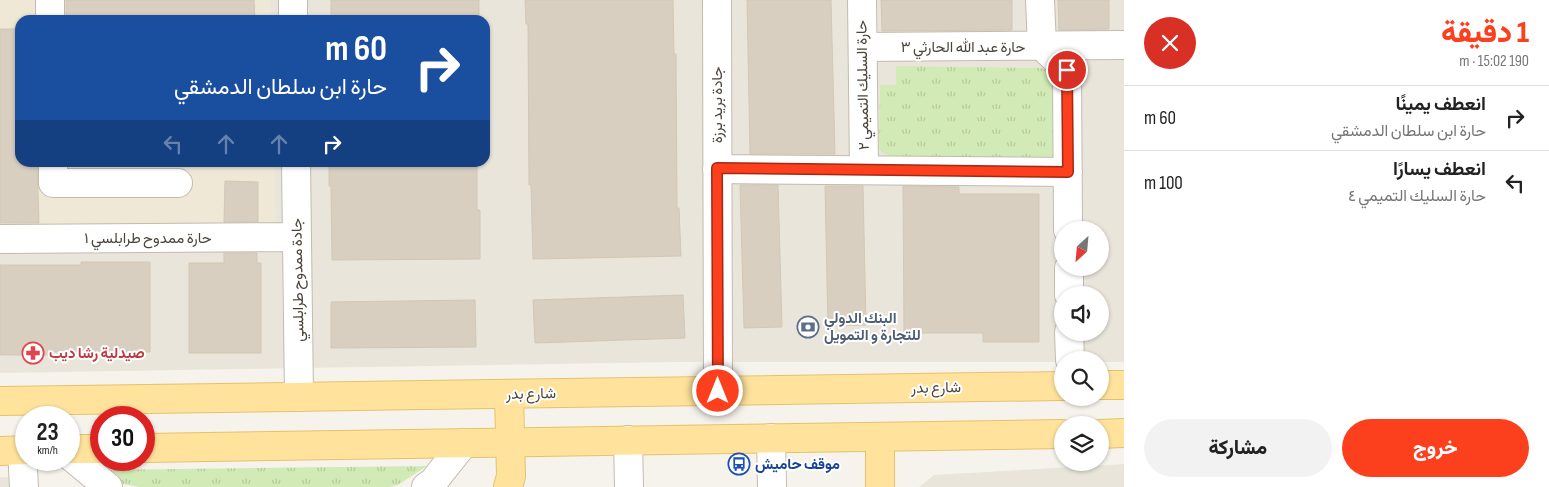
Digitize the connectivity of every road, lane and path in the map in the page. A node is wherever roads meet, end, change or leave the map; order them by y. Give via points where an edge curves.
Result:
1 (50, 0) edge
2 (293, 0) edge
3 (717, 0) edge
4 (862, 0) edge
5 (1040, 0) edge
6 (50, 15) edge
7 (294, 15) edge
8 (1124, 45) edge
9 (1042, 46) junction
10 (863, 48) junction
11 (53, 167) edge
12 (296, 167) edge
13 (717, 168) junction
14 (864, 170) junction
15 (1068, 172) junction
16 (178, 183) dead end
17 (1068, 221) edge
18 (297, 237) junction
19 (0, 239) edge
20 (1109, 385) edge
21 (1124, 385) edge
22 (1054, 386) edge
23 (718, 391) junction
24 (509, 394) junction
25 (300, 397) junction
26 (0, 401) edge
27 (1124, 433) edge
28 (1054, 434) edge
29 (1109, 434) edge
30 (880, 437) junction
31 (771, 438) junction
32 (628, 440) junction
33 (510, 442) junction
34 (464, 443) junction
35 (155, 448) edge
36 (80, 464) edge
37 (21, 471) edge
38 (511, 484) edge
39 (24, 487) edge
40 (108, 487) edge
41 (426, 487) edge
42 (629, 487) edge
43 (772, 487) edge
44 (880, 487) edge

1 - 6 street
2 - 7 street
3 - 13 street, جادة بريد برزة
4 - 10 street, حارة السليك التميمي ٢
5 - 9 street
8 - 9 street, حارة عبد الله الحارثي ٣
9 - 10 street, حارة عبد الله الحارثي ٣
9 - 15 street via 1067,70
10 - 14 street, حارة السليك التميمي ٢
11 - 16 street via 53,183
12 - 18 street, جادة ممدوح طرابلسي
13 - 14 street
13 - 23 street, جادة بريد برزة
14 - 15 street
15 - 17 street
18 - 19 street, حارة ممدوح طرابلسي ١
18 - 25 street, جادة ممدوح طرابلسي
20 - 21 main road
22 - 23 main road, شارع بدر
23 - 24 main road, شارع بدر
24 - 25 main road, شارع بدر
24 - 33 main road
25 - 26 main road, شارع بدر
27 - 29 main road
28 - 30 main road
30 - 31 main road
30 - 44 main road
31 - 32 main road
31 - 43 street
32 - 33 main road
32 - 42 street
33 - 34 main road
33 - 38 main road
34 - 35 main road
34 - 41 street
36 - 40 street
37 - 39 street

